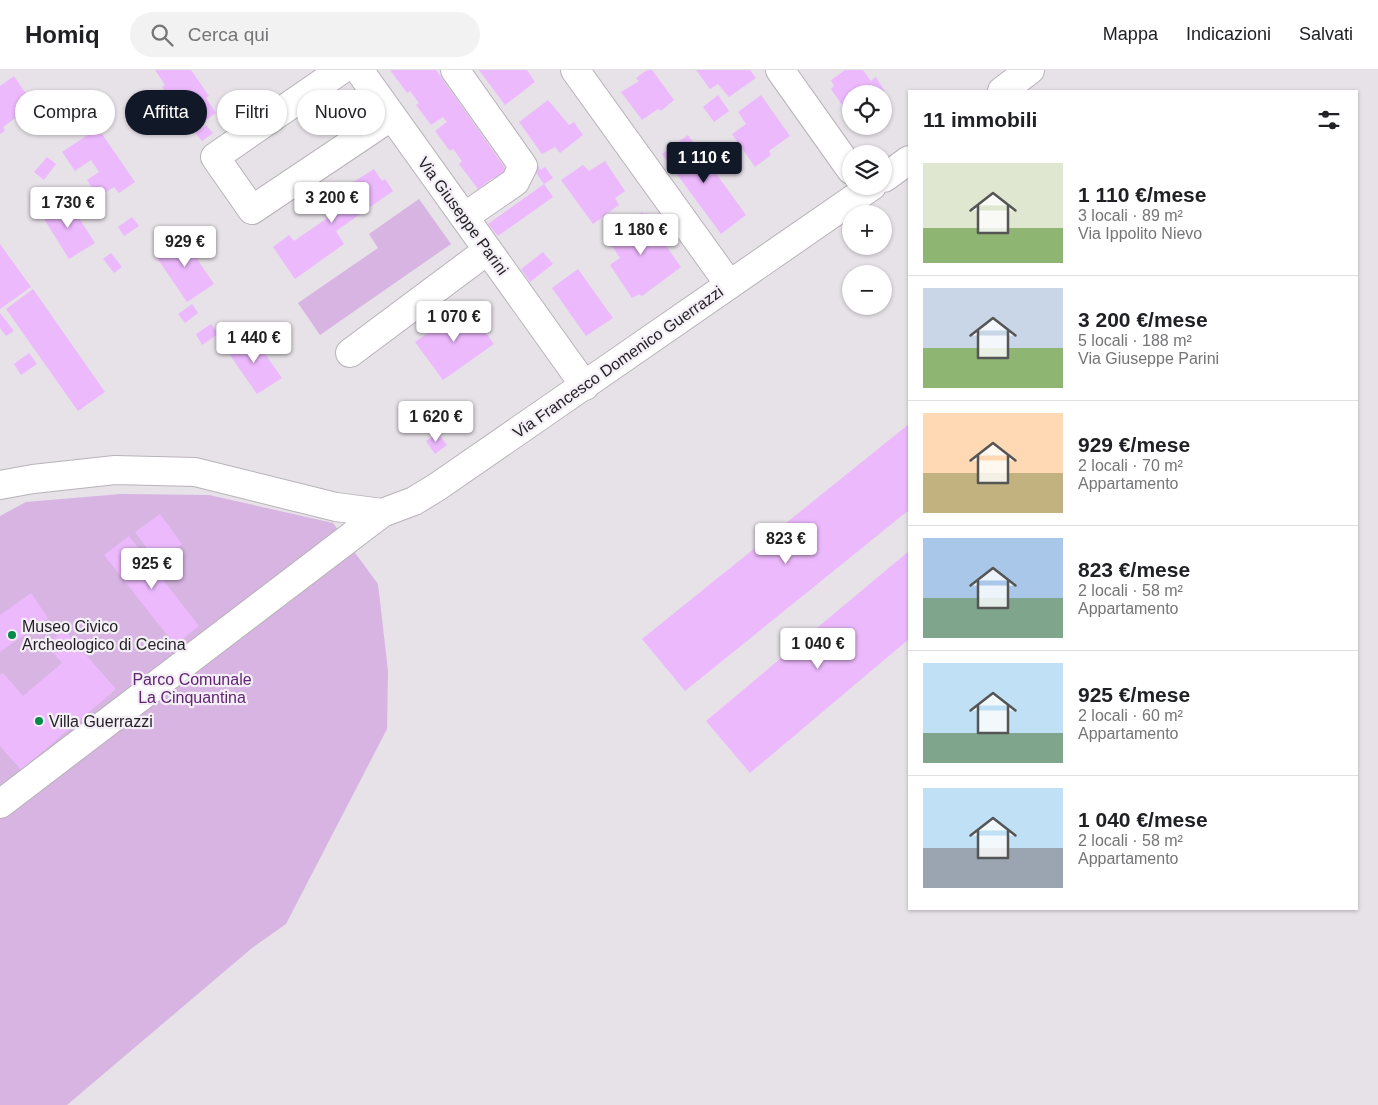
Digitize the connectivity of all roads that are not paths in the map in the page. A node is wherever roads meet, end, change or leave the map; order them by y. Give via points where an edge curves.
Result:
1 (341, 70) edge
2 (359, 70) edge
3 (455, 70) edge
4 (575, 70) edge
5 (780, 70) edge
6 (1030, 70) edge
7 (1003, 90) edge
8 (392, 116) junction
9 (842, 150) edge
10 (908, 161) edge
11 (892, 169) edge
12 (849, 195) edge
13 (464, 217) junction
14 (488, 250) junction
15 (729, 284) junction
16 (350, 353) dead end
17 (586, 386) junction
18 (0, 485) edge
19 (382, 513) junction
20 (0, 804) edge

1 - 8 street via 215,158 252,210
2 - 8 street, Via Giuseppe Parini
3 - 13 street via 523,166 515,182
4 - 15 street
5 - 9 street
6 - 7 street
8 - 13 street, Via Giuseppe Parini
10 - 11 street, Via Francesco Domenico Guerrazzi
12 - 15 street, Via Francesco Domenico Guerrazzi
13 - 14 street, Via Giuseppe Parini
14 - 16 street
14 - 17 street, Via Giuseppe Parini
15 - 17 street, Via Francesco Domenico Guerrazzi
17 - 19 street, Via Francesco Domenico Guerrazzi via 437,487 414,501
18 - 19 street, Via Francesco Domenico Guerrazzi via 115,470 195,472 336,506
19 - 20 street

